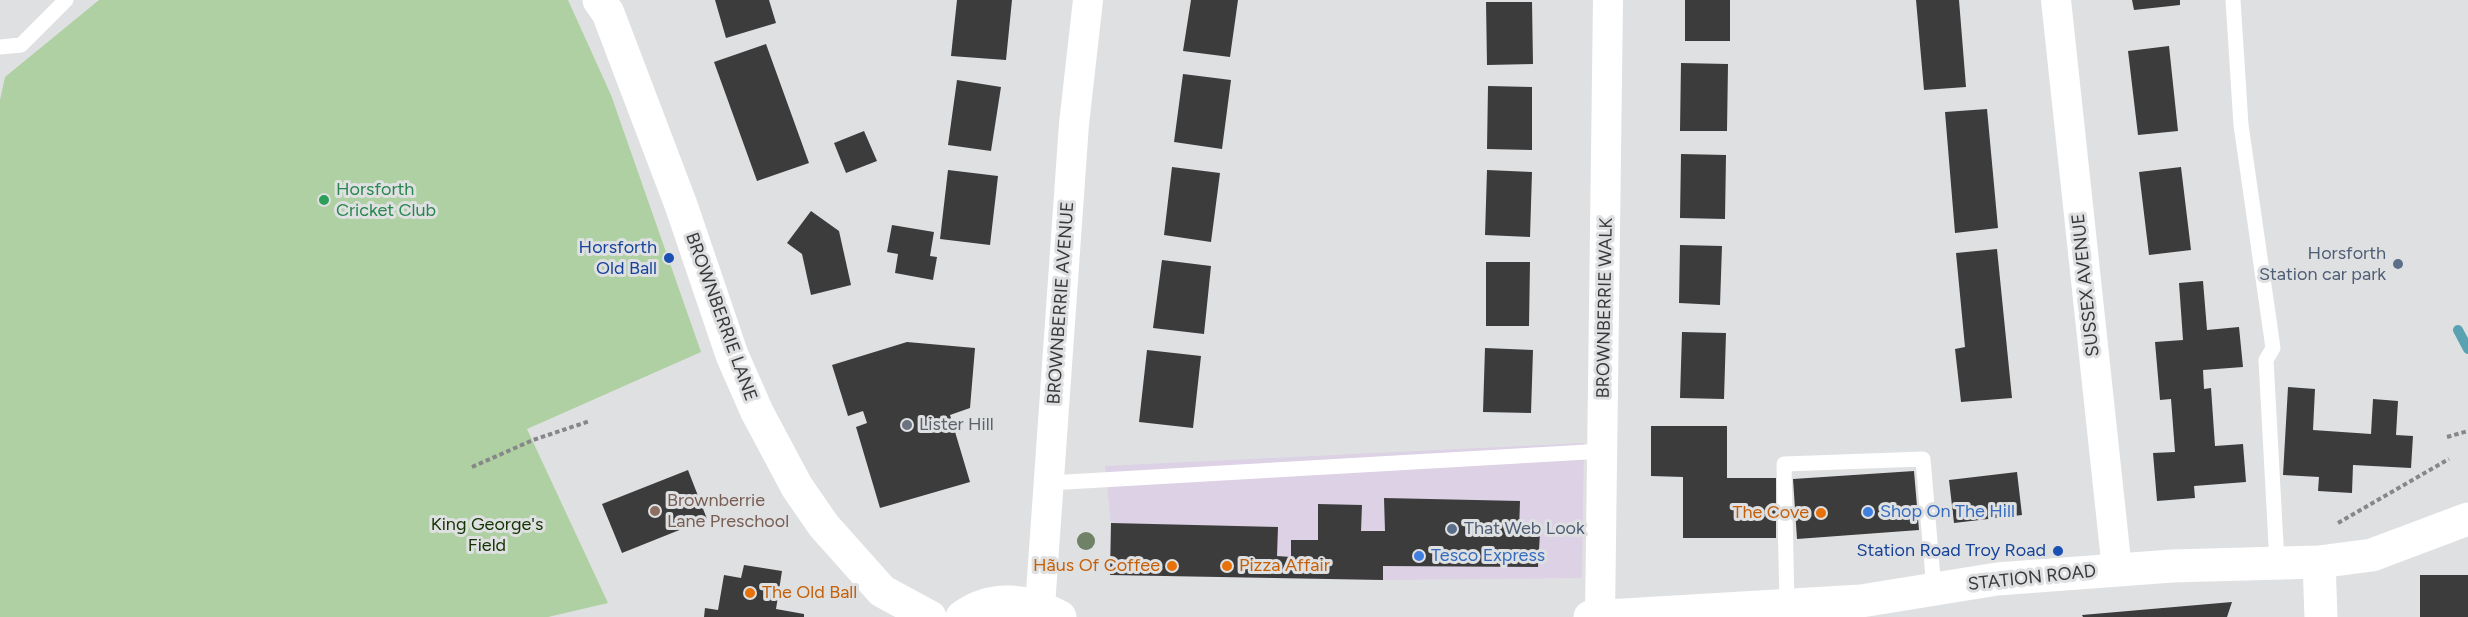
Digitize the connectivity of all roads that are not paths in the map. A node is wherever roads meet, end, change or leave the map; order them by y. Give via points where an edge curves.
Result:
1 (66, 0) edge
2 (1088, 0) edge
3 (1608, 0) edge
4 (2056, 0) edge
5 (2233, 0) edge
6 (606, 4) edge
7 (0, 47) edge
8 (1604, 451) junction
9 (1048, 483) junction
10 (2468, 519) edge
11 (2297, 563) junction
12 (2117, 570) junction
13 (1934, 590) junction
14 (1780, 610) edge
15 (1050, 611) edge
16 (1600, 616) edge
17 (1651, 616) edge
18 (930, 617) edge
19 (962, 617) edge
20 (1590, 617) edge
21 (2321, 617) edge

1 - 7 lane via 21,45
2 - 9 street, BROWNBERRIE AVENUE via 1074,124
3 - 8 street, BROWNBERRIE WALK
4 - 12 street, SUSSEX AVENUE
5 - 11 lane via 2241,125 2272,348 2266,360
6 - 18 street, BROWNBERRIE LANE via 732,355 757,412 797,486 824,526 882,591
8 - 9 lane
8 - 16 street, BROWNBERRIE WALK
9 - 15 street, BROWNBERRIE AVENUE
10 - 11 street, STATION ROAD via 2372,555
11 - 12 street, STATION ROAD
11 - 21 street
12 - 13 street, STATION ROAD via 1997,579
13 - 14 street, STATION ROAD
13 - 14 lane via 1923,459 1784,464
14 - 17 street, STATION ROAD
15 - 19 street via 1016,601 991,604
16 - 17 street, STATION ROAD
16 - 20 street, STATION ROAD

